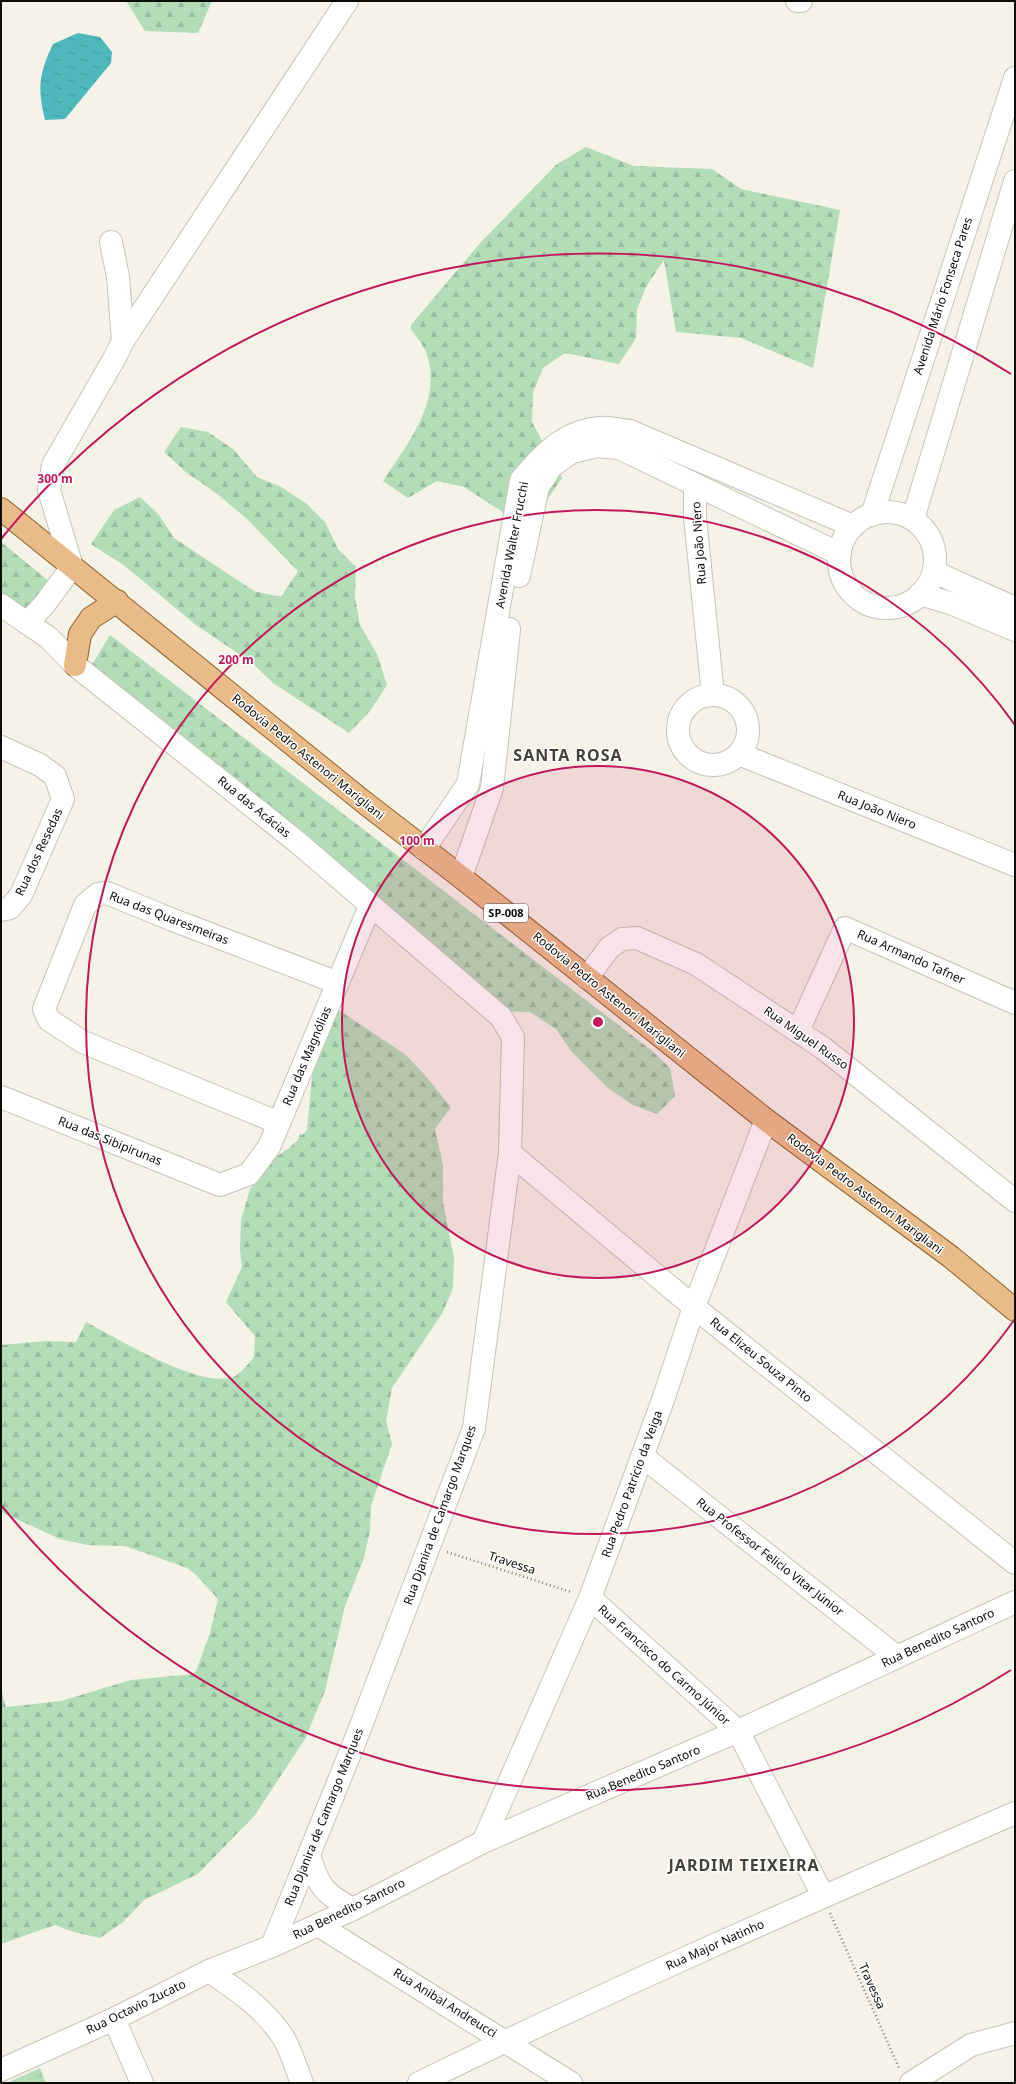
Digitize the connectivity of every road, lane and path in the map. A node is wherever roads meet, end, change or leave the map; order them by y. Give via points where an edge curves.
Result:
1 (347, 1) edge
2 (797, 1) edge
3 (801, 1) edge
4 (1015, 78) edge
5 (1015, 181) edge
6 (111, 242) dead end
7 (122, 341) junction
8 (695, 486) junction
9 (1, 509) edge
10 (872, 515) junction
11 (913, 518) junction
12 (853, 526) junction
13 (840, 554) junction
14 (72, 567) junction
15 (934, 570) junction
16 (920, 594) junction
17 (116, 601) junction
18 (1, 605) edge
19 (1015, 608) edge
20 (27, 623) junction
21 (1015, 630) edge
22 (75, 665) junction
23 (713, 695) junction
24 (1, 747) edge
25 (739, 754) junction
26 (468, 784) junction
27 (492, 788) junction
28 (424, 849) junction
29 (1015, 865) edge
30 (461, 877) junction
31 (370, 906) junction
32 (1, 910) edge
33 (587, 978) junction
34 (338, 982) junction
35 (1015, 1003) edge
36 (501, 1017) joint
37 (798, 1032) junction
38 (1, 1097) edge
39 (766, 1120) junction
40 (279, 1123) junction
41 (510, 1153) junction
42 (220, 1185) joint
43 (1015, 1201) edge
44 (694, 1307) junction
45 (1015, 1310) edge
46 (642, 1456) junction
47 (429, 1546) junction
48 (1015, 1563) edge
49 (590, 1598) junction
50 (1015, 1602) edge
51 (897, 1657) junction
52 (738, 1731) junction
53 (1015, 1813) edge
54 (483, 1842) junction
55 (309, 1855) junction
56 (823, 1896) junction
57 (353, 1909) junction
58 (318, 1925) junction
59 (272, 1946) junction
60 (209, 1971) junction
61 (114, 2019) junction
62 (1015, 2034) edge
63 (505, 2040) junction
64 (1, 2070) edge
65 (905, 2076) edge
66 (142, 2083) edge
67 (302, 2083) edge
68 (418, 2083) edge
69 (571, 2083) edge

1 - 7 street
2 - 3 street
4 - 10 street, Avenida Mário Fonseca Pares
5 - 11 street
6 - 7 street via 118,277
7 - 14 street via 114,360 53,466 49,490
8 - 13 street, Avenida Walter Frucchi
8 - 23 street, Rua João Niero via 695,517
8 - 27 street, Avenida Walter Frucchi via 619,448 597,446 572,452 552,466 538,487 510,619
9 - 14 main road, Rodovia Pedro Astenori Marigliani / SP-008
10 - 11 street via 882,512 899,513
10 - 12 street
11 - 15 street via 924,528 932,541 935,555
12 - 13 street via 844,540
12 - 26 street, Avenida Walter Frucchi via 630,431 599,428 568,436 544,452 522,480
13 - 16 street via 840,569 845,583 860,600 884,608 897,607 910,602
14 - 17 main road, Rodovia Pedro Astenori Marigliani / SP-008
14 - 20 street
15 - 16 street via 929,584
15 - 19 street
16 - 21 street
17 - 22 main road via 91,618 80,634
17 - 28 main road, Rodovia Pedro Astenori Marigliani / SP-008
18 - 20 street, Rua das Acácias
20 - 22 street, Rua das Acácias via 49,638
22 - 31 street, Rua das Acácias via 296,841
23 - 25 street via 730,699 744,713 747,722 745,744
23 - 25 street via 691,702 683,711 678,722 680,745 687,755 707,766 724,763
24 - 32 street, Rua dos Resedas via 40,765 55,776 63,799 21,895 10,908
25 - 29 street, Rua João Niero
26 - 27 street
26 - 28 street
27 - 30 street, Avenida Walter Frucchi
28 - 30 main road, Rodovia Pedro Astenori Marigliani / SP-008
30 - 33 main road, Rodovia Pedro Astenori Marigliani / SP-008
31 - 34 street, Rua das Magnólias
31 - 36 street, Rua das Acácias
33 - 37 street, Rua Miguel Russo via 609,948 622,939 637,938 696,964
33 - 39 main road, Rodovia Pedro Astenori Marigliani / SP-008
34 - 40 street, Rua das Magnólias
34 - 40 street, Rua das Quaresmeiras via 107,893 98,894 85,905 82,912 44,1009 49,1020 83,1042
35 - 37 street, Rua Armando Tafner via 845,928
36 - 41 street, Rua Djanira de Camargo Marques via 513,1037
37 - 43 street, Rua Miguel Russo via 829,1053
38 - 42 street, Rua das Sibipirunas
39 - 44 street, Rua Pedro Patrício da Veiga
39 - 45 main road, Rodovia Pedro Astenori Marigliani / SP-008 via 951,1258
40 - 42 street, Rua das Magnólias via 269,1147 249,1174
41 - 44 street, Rua Elizeu Souza Pinto
41 - 47 street, Rua Djanira de Camargo Marques via 474,1428
44 - 46 street, Rua Pedro Patrício da Veiga
44 - 48 street, Rua Elizeu Souza Pinto
46 - 49 street, Rua Pedro Patrício da Veiga
46 - 51 street, Rua Professor Felicio Vitar Júnior
47 - 49 path, Travessa
47 - 55 street, Rua Djanira de Camargo Marques
49 - 52 street, Rua Francisco do Carmo Júnior
49 - 54 street, Rua Pedro Patrício da Veiga
50 - 51 street, Rua Benedito Santoro
51 - 52 street, Rua Benedito Santoro
52 - 54 street, Rua Benedito Santoro
52 - 56 street
53 - 56 street, Rua Major Natinho
54 - 57 street, Rua Benedito Santoro
55 - 57 street via 317,1880 325,1891 335,1900
55 - 59 street, Rua Djanira de Camargo Marques
56 - 63 street, Rua Major Natinho
56 - 65 path, Travessa
57 - 58 street, Rua Benedito Santoro
58 - 59 street, Rua Benedito Santoro
58 - 63 street, Rua Anibal Andreucci
59 - 60 street, Rua Octavio Zucato
60 - 61 street, Rua Octavio Zucato
60 - 67 street via 248,1998 267,2015 284,2038
61 - 64 street, Rua Octavio Zucato
61 - 66 street
62 - 65 street via 970,2045
63 - 68 street, Rua Major Natinho
63 - 69 street, Rua Anibal Andreucci

